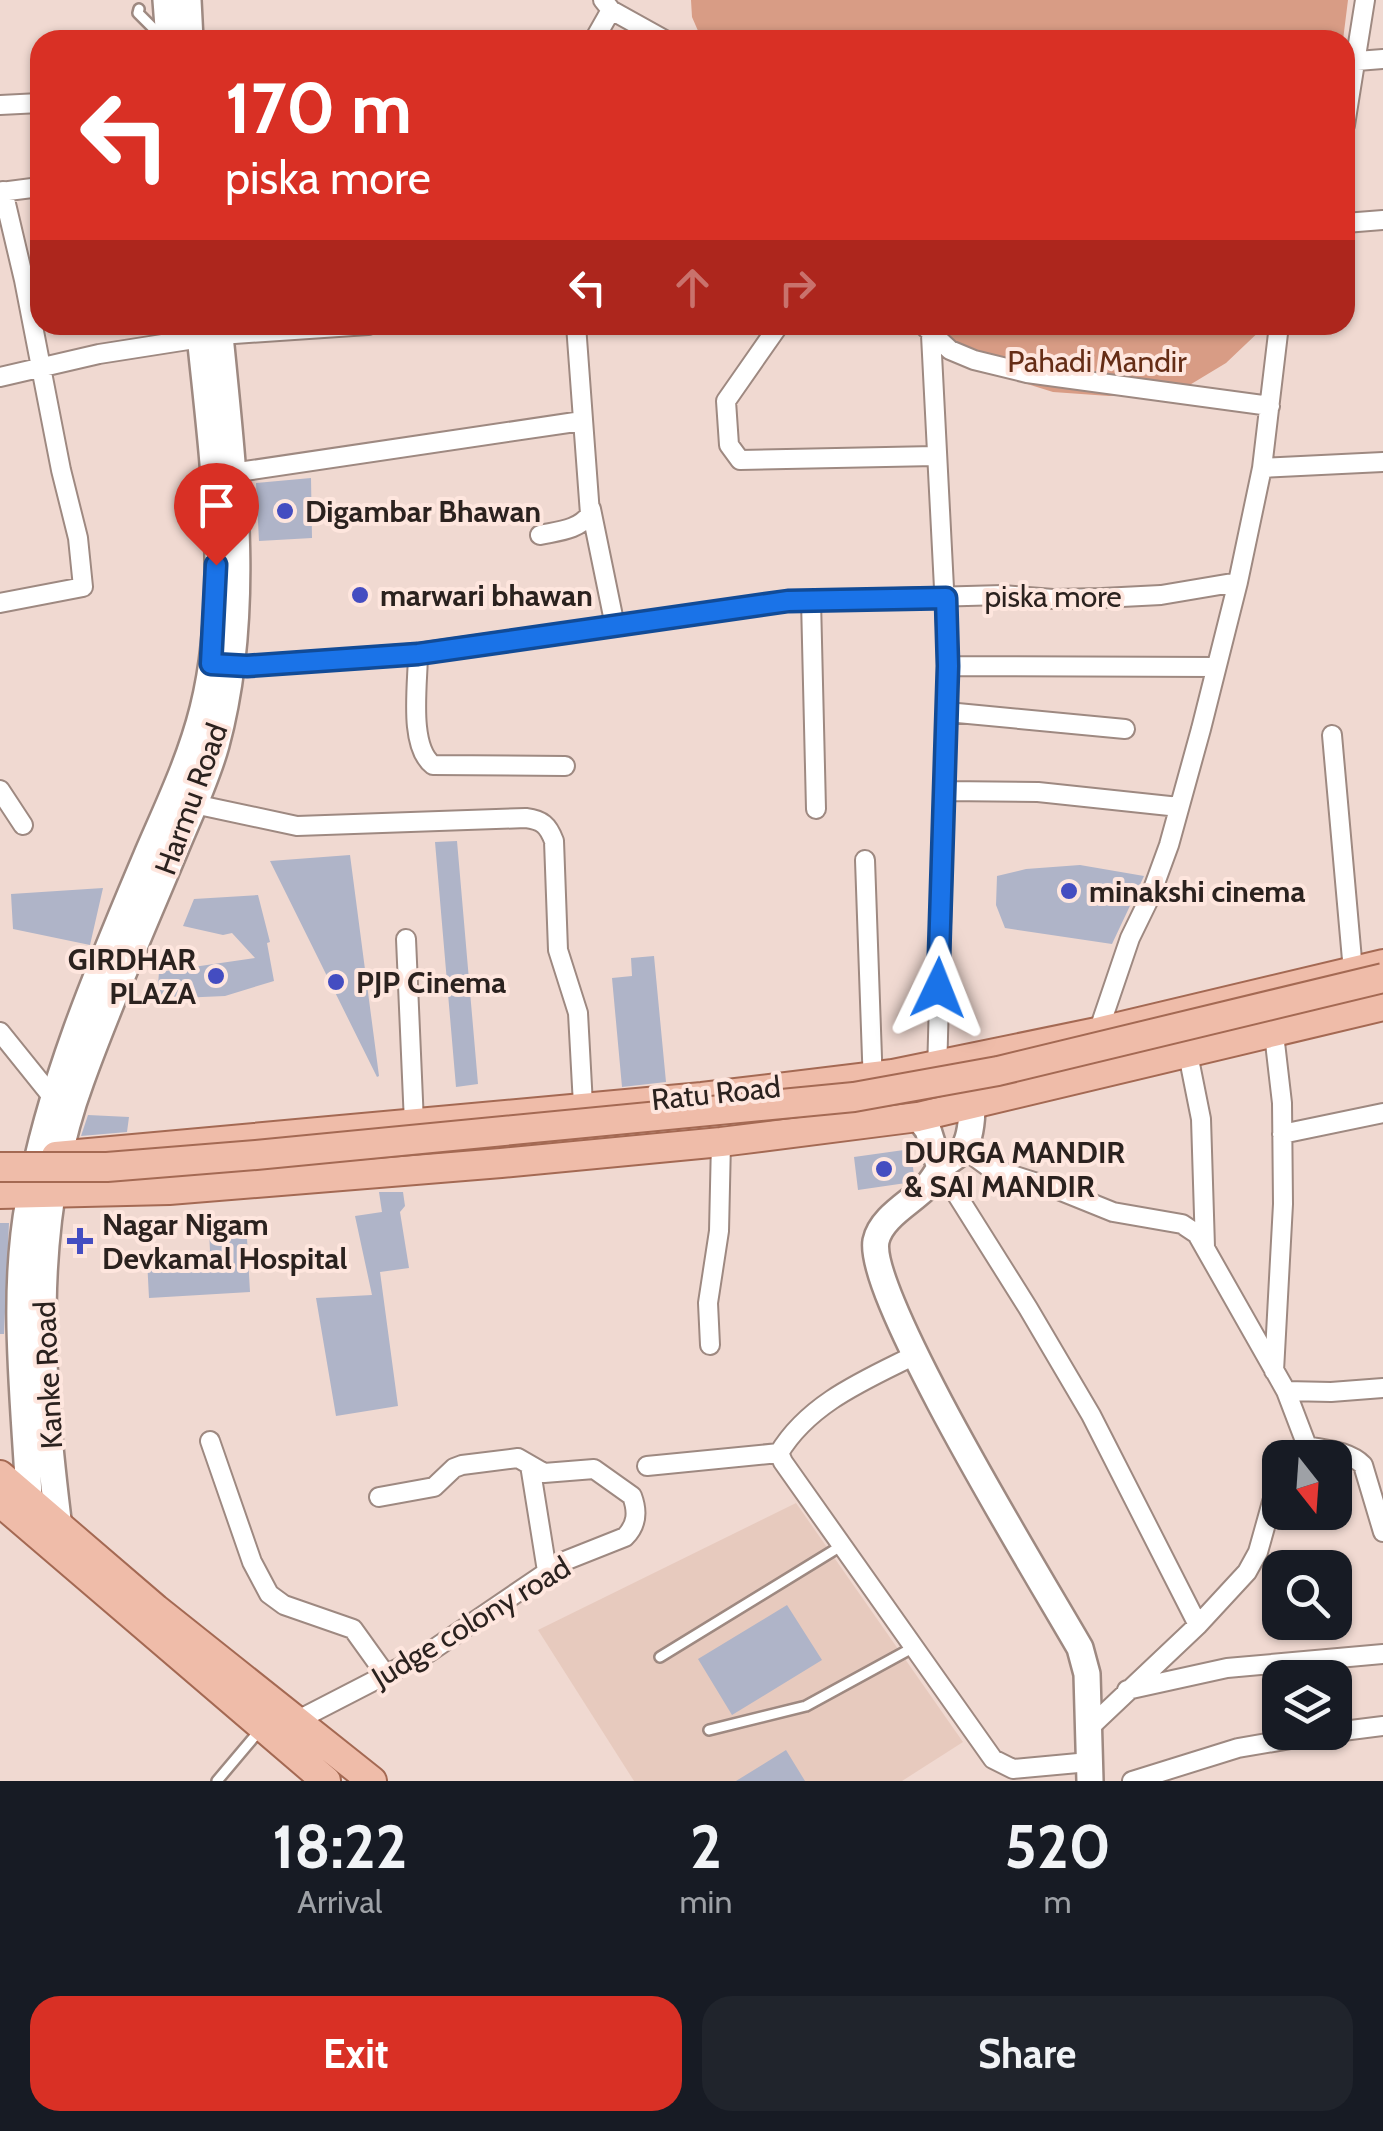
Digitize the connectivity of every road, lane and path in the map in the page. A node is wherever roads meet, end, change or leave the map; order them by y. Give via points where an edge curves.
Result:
1 (166, 0) edge
2 (188, 0) edge
3 (1366, 0) edge
4 (607, 5) edge
5 (138, 9) dead end
6 (156, 30) edge
7 (167, 30) edge
8 (190, 30) edge
9 (598, 30) edge
10 (648, 30) edge
11 (1383, 60) edge
12 (1357, 61) junction
13 (1355, 72) edge
14 (30, 104) edge
15 (0, 105) edge
16 (30, 189) edge
17 (1, 192) edge
18 (1383, 220) edge
19 (1355, 222) edge
20 (8, 251) edge
21 (30, 332) edge
22 (31, 335) edge
23 (191, 335) edge
24 (210, 335) edge
25 (211, 335) edge
26 (577, 335) edge
27 (772, 335) edge
28 (927, 335) edge
29 (933, 335) edge
30 (1278, 335) edge
31 (40, 369) junction
32 (0, 377) edge
33 (1270, 406) junction
34 (582, 421) junction
35 (935, 456) junction
36 (1383, 462) edge
37 (1262, 468) junction
38 (232, 473) junction
39 (590, 504) junction
40 (540, 536) dead end
41 (1238, 582) junction
42 (946, 598) junction
43 (810, 600) junction
44 (0, 603) edge
45 (615, 626) junction
46 (418, 654) junction
47 (222, 665) junction
48 (948, 666) junction
49 (1215, 667) junction
50 (947, 712) junction
51 (1125, 728) dead end
52 (1332, 734) dead end
53 (565, 766) dead end
54 (0, 790) edge
55 (944, 790) junction
56 (194, 804) junction
57 (1178, 807) junction
58 (816, 808) dead end
59 (22, 825) dead end
60 (865, 860) dead end
61 (406, 939) dead end
62 (1383, 964) edge
63 (1352, 971) junction
64 (1383, 978) edge
65 (1383, 993) edge
66 (1383, 1006) edge
67 (0, 1032) edge
68 (1097, 1032) junction
69 (1274, 1034) junction
70 (1188, 1054) junction
71 (936, 1067) junction
72 (872, 1076) junction
73 (1088, 1078) junction
74 (54, 1099) junction
75 (972, 1104) junction
76 (584, 1105) junction
77 (1383, 1113) edge
78 (930, 1114) junction
79 (879, 1121) junction
80 (414, 1124) junction
81 (1282, 1134) junction
82 (721, 1142) junction
83 (964, 1150) junction
84 (0, 1156) edge
85 (49, 1156) junction
86 (0, 1167) edge
87 (940, 1168) junction
88 (0, 1183) edge
89 (0, 1194) edge
90 (39, 1195) junction
91 (1205, 1247) junction
92 (710, 1344) dead end
93 (916, 1354) junction
94 (1274, 1372) junction
95 (1383, 1388) edge
96 (1286, 1391) junction
97 (1301, 1440) edge
98 (210, 1442) dead end
99 (779, 1452) junction
100 (1352, 1457) edge
101 (530, 1465) junction
102 (648, 1466) dead end
103 (0, 1475) edge
104 (379, 1497) dead end
105 (30, 1500) junction
106 (0, 1502) edge
107 (45, 1526) junction
108 (1264, 1530) edge
109 (1383, 1532) edge
110 (843, 1544) junction
111 (548, 1571) junction
112 (1198, 1625) junction
113 (914, 1646) junction
114 (1383, 1654) edge
115 (660, 1656) dead end
116 (386, 1676) junction
117 (1126, 1690) junction
118 (280, 1718) junction
119 (1383, 1726) edge
120 (710, 1730) dead end
121 (1087, 1730) junction
122 (1352, 1730) edge
123 (1262, 1744) edge
124 (1090, 1771) edge
125 (217, 1781) edge
126 (326, 1781) edge
127 (372, 1781) edge
128 (1132, 1781) edge

1 - 7 main road
2 - 8 main road
3 - 12 street
4 - 9 street
4 - 10 street
5 - 6 lane
11 - 12 street
12 - 13 street
14 - 15 street
16 - 17 street
17 - 20 street
18 - 19 street
20 - 21 street
22 - 31 street
23 - 31 street
24 - 47 main road, Harmu Road via 215,619
25 - 38 main road, Harmu Road
26 - 34 street
27 - 35 street via 726,401 733,454 740,460
28 - 35 street
29 - 33 street via 974,360 1027,373
30 - 33 street
31 - 32 street
31 - 44 street via 83,587
33 - 37 street
34 - 38 street
34 - 39 street
35 - 42 street
36 - 37 street
37 - 41 street
38 - 47 main road, Harmu Road via 236,545
39 - 40 street via 585,521
39 - 45 street
41 - 42 street, piska more via 1161,595
41 - 49 street
42 - 43 street, piska more
42 - 48 street
43 - 45 street, piska more
43 - 58 street
45 - 46 street, piska more
46 - 47 street, piska more
46 - 53 street via 419,743 434,766
47 - 56 main road, Harmu Road via 216,746
47 - 74 main road, Harmu Road
48 - 49 street
48 - 50 street
49 - 57 street
50 - 51 street
50 - 55 street
52 - 63 street
54 - 59 street
55 - 57 street
55 - 71 street
56 - 76 street via 297,826 541,820 554,840 558,950 578,1013
56 - 85 main road, Harmu Road
57 - 68 street
60 - 72 street
61 - 80 street
62 - 63 main road, Ratu Road
63 - 68 main road, Ratu Road
64 - 86 main road, bridge via 998,1071 854,1097 106,1167
65 - 88 main road via 1001,1086 856,1112 258,1170
66 - 69 main road, Ratu Road
67 - 74 street
68 - 71 main road, Ratu Road
68 - 73 street
69 - 70 main road, Ratu Road
69 - 81 street
70 - 73 main road, Ratu Road
70 - 91 street via 1201,1119
71 - 72 main road, Ratu Road
71 - 78 street
72 - 76 main road, Ratu Road
72 - 79 street
73 - 75 main road, Ratu Road
74 - 85 main road, Harmu Road
75 - 78 main road, Ratu Road
75 - 83 main road
76 - 80 main road, Ratu Road
77 - 81 street
78 - 79 main road, Ratu Road
78 - 87 main road
79 - 82 main road, Ratu Road
80 - 85 main road, Ratu Road
81 - 94 street
82 - 90 main road, Ratu Road via 169,1190
82 - 92 street
83 - 87 main road
83 - 91 street via 990,1168 1113,1212 1182,1224
84 - 85 main road, Ratu Road
85 - 90 main road, Kanke Road
87 - 93 main road via 882,1228 876,1243 885,1290
87 - 112 street via 1091,1415
89 - 90 main road, Ratu Road
90 - 105 main road, Kanke Road via 22,1248
90 - 107 main road, Kanke Road
91 - 94 street
93 - 99 street via 813,1412
93 - 121 main road via 1080,1648
94 - 96 street
95 - 96 street
96 - 97 street
98 - 116 street via 268,1594 353,1629
99 - 102 street
99 - 110 street
100 - 109 street via 1363,1466
101 - 104 street, Judge colony road via 518,1458 462,1465 434,1487
101 - 111 street
101 - 111 street, Judge colony road via 544,1473 594,1469 636,1505 625,1537
103 - 105 main road
105 - 107 main road
106 - 107 main road
107 - 118 main road via 156,1609
107 - 118 main road via 63,1556
108 - 112 street via 1247,1572
110 - 113 street
110 - 115 lane
111 - 116 street, Judge colony road
112 - 117 street
113 - 120 lane via 806,1706
113 - 124 street via 1003,1765
114 - 117 street via 1227,1668
116 - 118 street, Judge colony road
117 - 121 street
118 - 125 lane
118 - 126 main road
118 - 127 main road
119 - 122 street
121 - 124 main road
123 - 128 street

